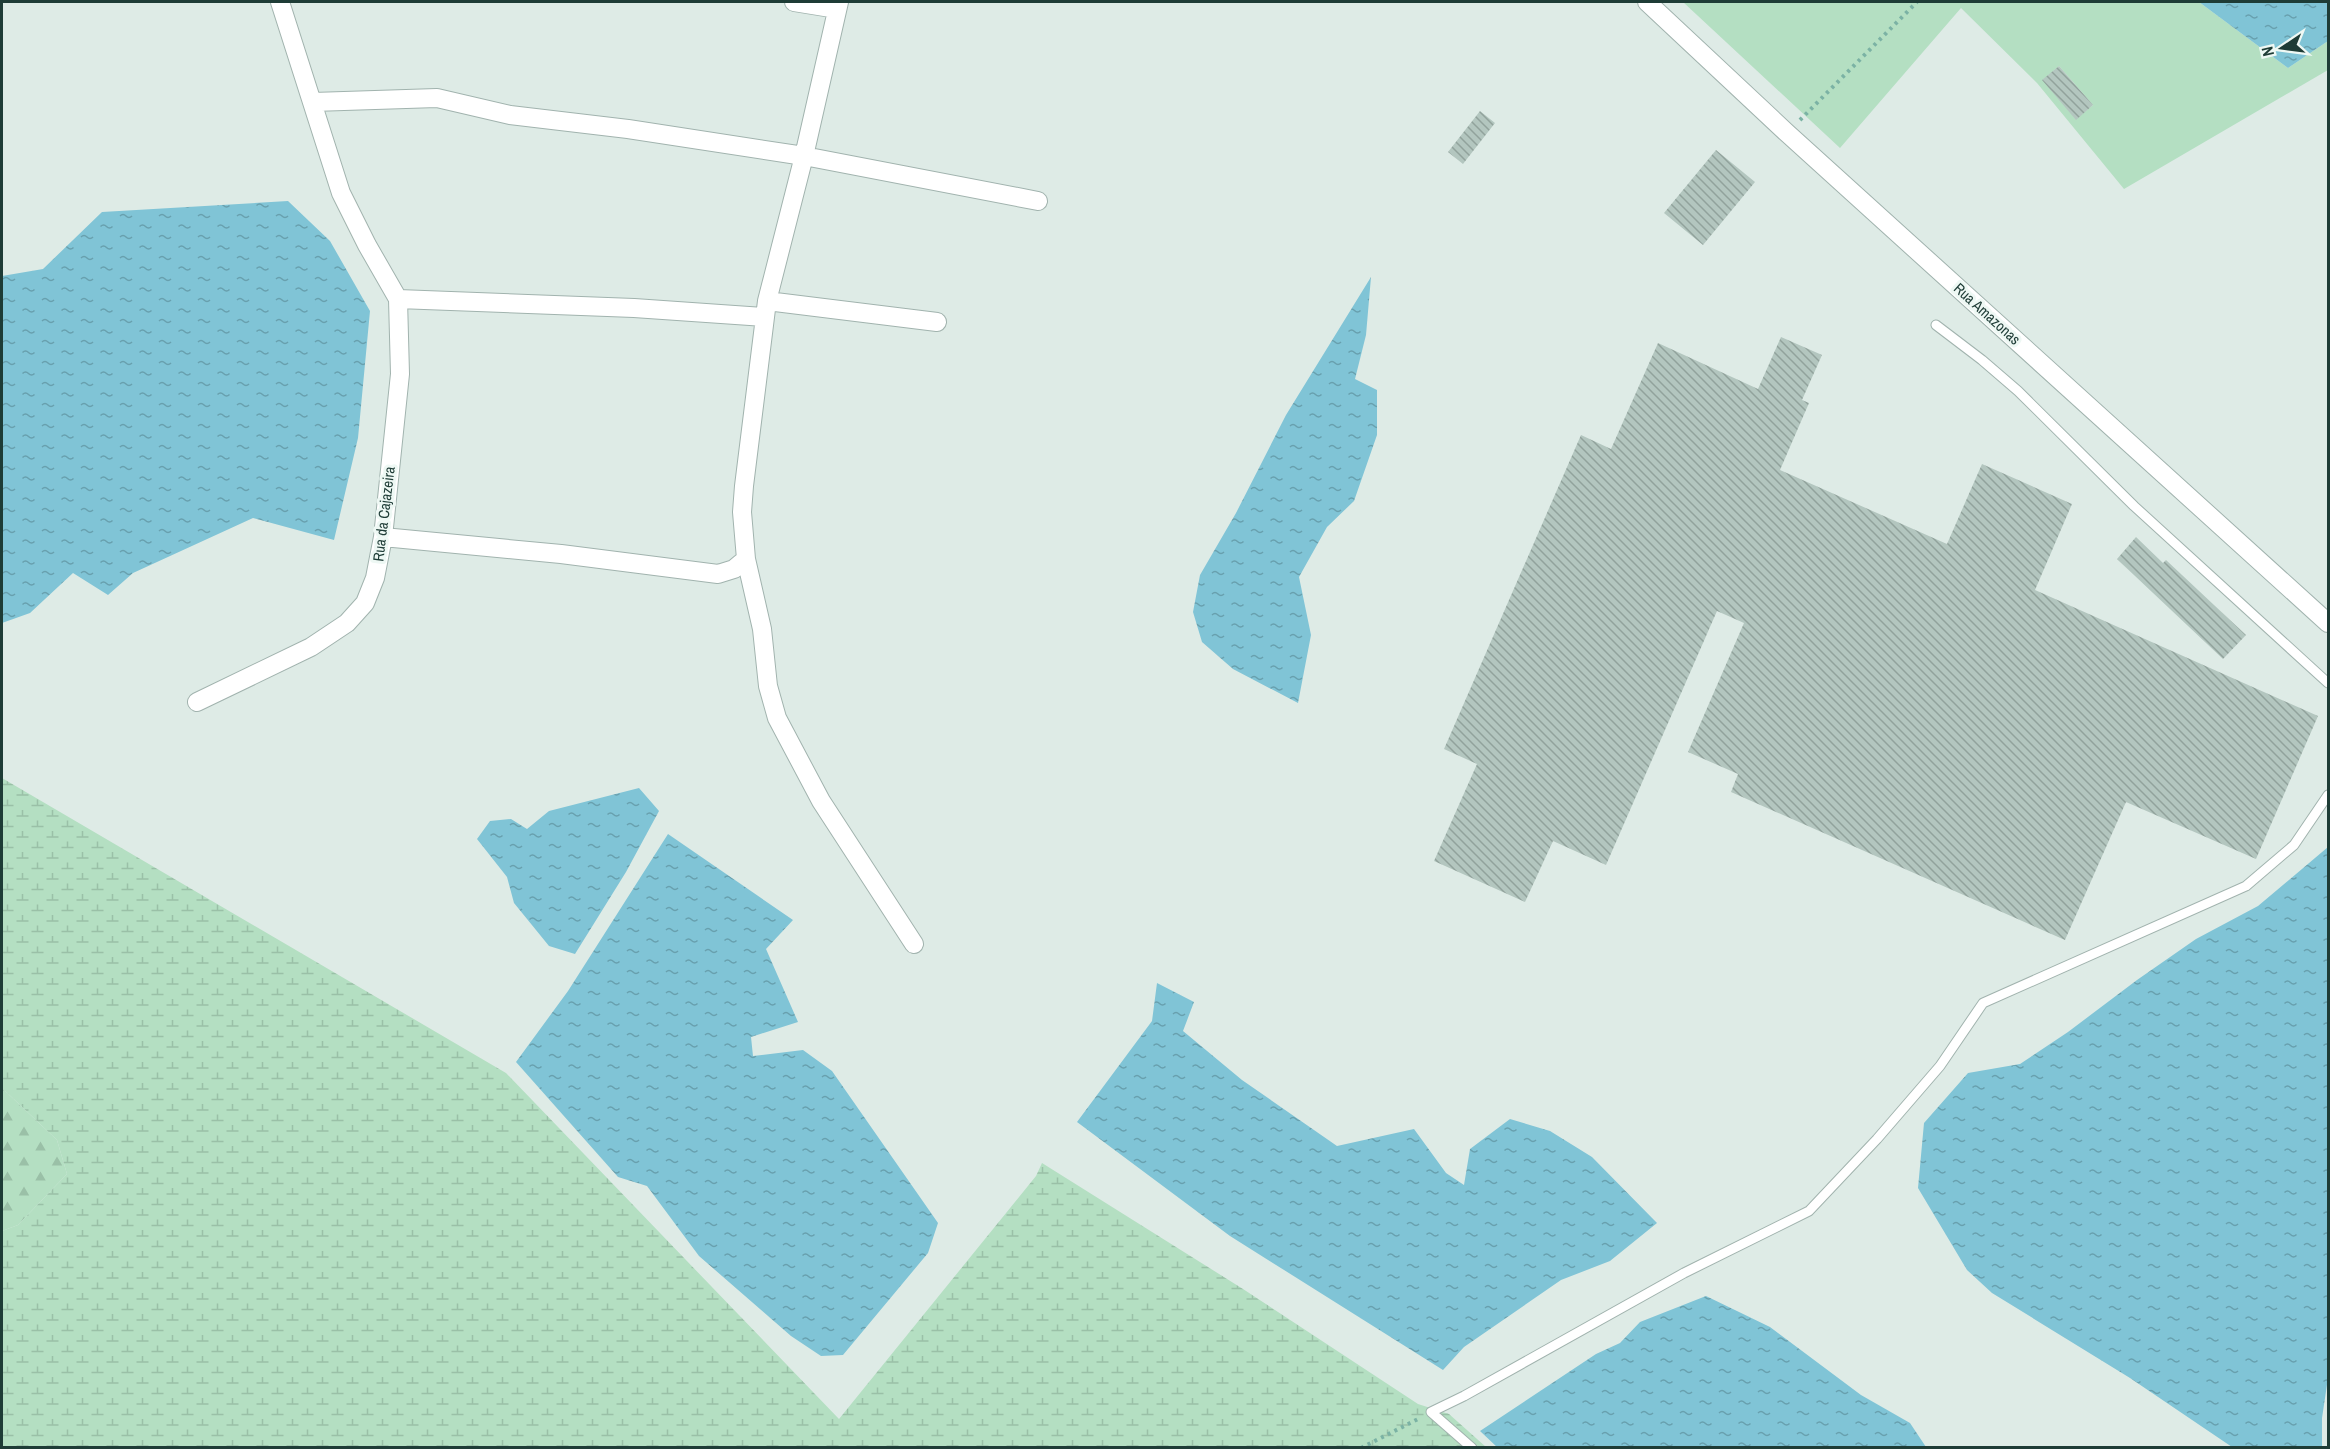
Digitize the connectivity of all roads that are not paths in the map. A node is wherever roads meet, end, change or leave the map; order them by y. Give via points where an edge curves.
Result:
1 (280, 2) edge
2 (794, 2) edge
3 (1647, 2) edge
4 (838, 5) edge
5 (313, 102) junction
6 (804, 156) junction
7 (1038, 201) dead end
8 (398, 299) junction
9 (766, 309) junction
10 (937, 322) dead end
11 (1936, 325) dead end
12 (383, 537) junction
13 (746, 559) junction
14 (2328, 623) edge
15 (2328, 683) edge
16 (197, 702) dead end
17 (2328, 795) edge
18 (914, 944) dead end
19 (1472, 1448) edge

1 - 5 street, Rua da Cajazeira
2 - 4 street
3 - 14 street, Rua Amazonas
4 - 6 street
5 - 6 street via 437,98 510,115
5 - 8 street, Rua da Cajazeira via 341,193
6 - 7 street
6 - 9 street
8 - 9 street
8 - 12 street, Rua da Cajazeira via 400,374
9 - 10 street
9 - 13 street via 744,486
11 - 15 lane via 2018,391 2134,506
12 - 13 street via 718,574 734,569
12 - 16 street, Rua da Cajazeira via 375,578 365,603 347,623 312,647
13 - 18 street via 777,718 821,801
17 - 19 lane via 2294,845 2246,886 1983,1003 1940,1066 1809,1211 1684,1273 1431,1412

